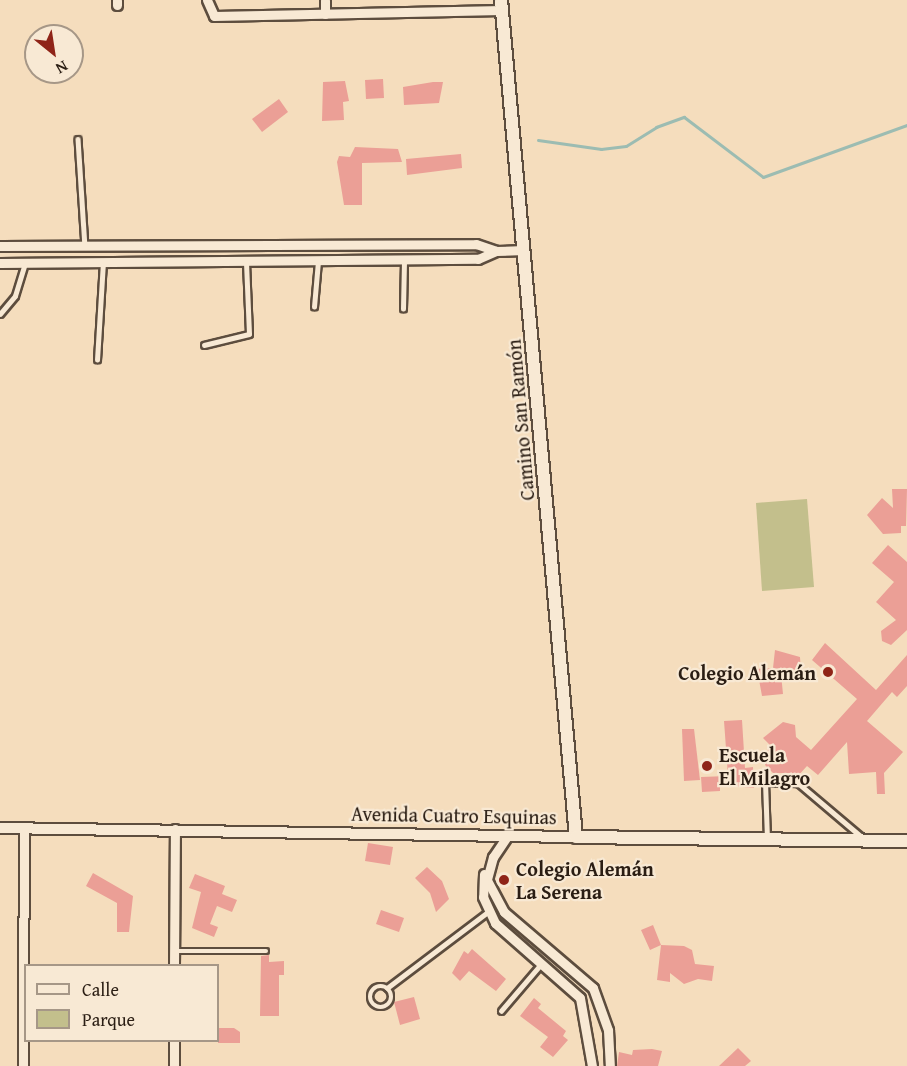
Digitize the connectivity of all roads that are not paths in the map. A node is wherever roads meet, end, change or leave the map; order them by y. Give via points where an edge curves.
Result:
1 (207, 0) edge
2 (324, 0) edge
3 (417, 0) edge
4 (501, 5) edge
5 (417, 12) junction
6 (325, 14) junction
7 (78, 139) dead end
8 (261, 245) junction
9 (0, 246) edge
10 (73, 246) junction
11 (85, 246) junction
12 (524, 250) junction
13 (496, 251) junction
14 (404, 260) junction
15 (318, 261) junction
16 (246, 262) junction
17 (260, 262) junction
18 (0, 263) edge
19 (25, 263) junction
20 (74, 263) junction
21 (103, 263) junction
22 (314, 307) dead end
23 (403, 309) dead end
24 (0, 314) edge
25 (204, 345) dead end
26 (97, 360) dead end
27 (0, 828) edge
28 (24, 828) junction
29 (175, 829) junction
30 (506, 835) junction
31 (576, 837) junction
32 (907, 841) edge
33 (767, 842) junction
34 (867, 842) junction
35 (489, 912) junction
36 (174, 951) junction
37 (266, 951) dead end
38 (542, 963) junction
39 (174, 964) edge
40 (387, 988) junction
41 (501, 1011) dead end
42 (174, 1042) edge
43 (22, 1066) edge
44 (174, 1066) edge
45 (592, 1066) edge
46 (610, 1066) edge

1 - 6 street via 214,16
2 - 6 street
3 - 5 street
4 - 5 street
4 - 12 main road, Camino San Ramón
5 - 6 street
7 - 11 lane
8 - 11 street
8 - 13 street via 476,244
8 - 17 street
9 - 10 street
10 - 11 street
10 - 20 street
12 - 13 street
12 - 31 main road, Camino San Ramón
13 - 14 street via 478,259
14 - 15 street
14 - 23 lane
15 - 17 street
15 - 22 lane
16 - 17 street
16 - 21 street
16 - 25 lane via 249,334
18 - 19 street
19 - 20 street
19 - 24 lane via 15,297
20 - 21 street
21 - 26 lane
27 - 28 street, Avenida Cuatro Esquinas
28 - 29 street, Avenida Cuatro Esquinas
28 - 43 street
29 - 30 street, Avenida Cuatro Esquinas
29 - 36 street
30 - 31 street, Avenida Cuatro Esquinas
30 - 35 street via 485,867 483,897
30 - 46 street via 493,857 487,880 504,912 593,988 608,1030
31 - 33 main road, Avenida Cuatro Esquinas
32 - 34 main road, Avenida Cuatro Esquinas
33 - 34 main road, Avenida Cuatro Esquinas
33 - 34 lane via 765,782 798,783
35 - 38 street
35 - 40 lane
36 - 37 lane
36 - 39 street
38 - 41 lane
38 - 45 street via 580,998
40 - 40 lane via 372,990 375,1006 391,1002
42 - 44 street

